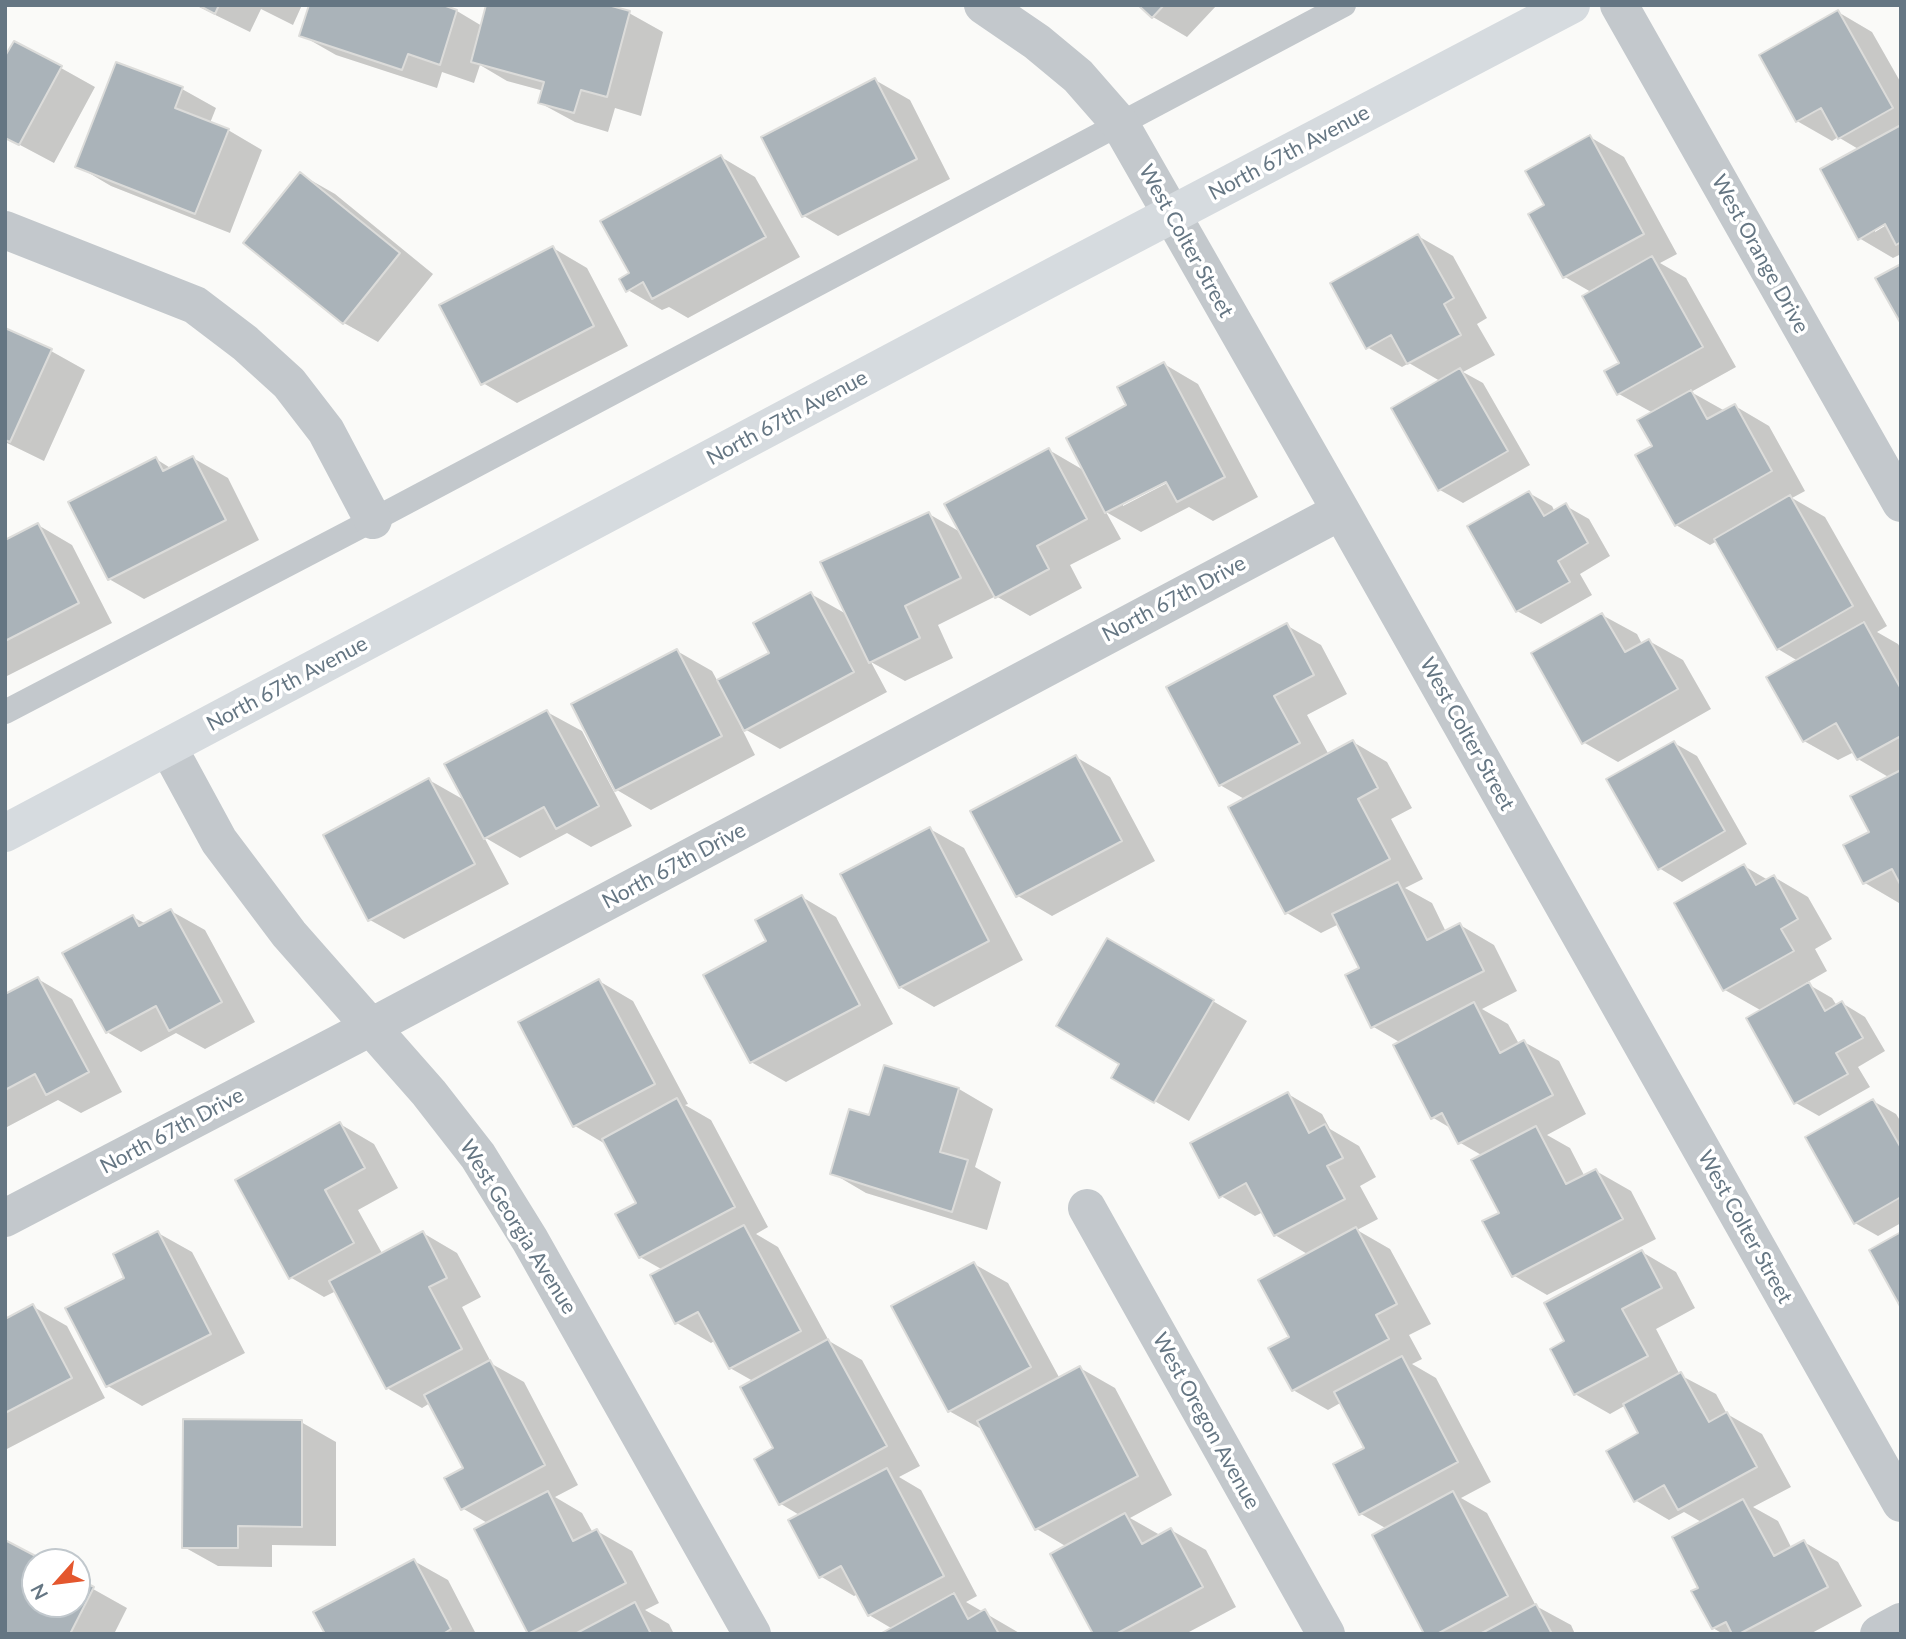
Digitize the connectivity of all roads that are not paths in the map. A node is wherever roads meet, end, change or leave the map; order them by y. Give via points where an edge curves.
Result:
1 (983, 5) edge
2 (1343, 5) edge
3 (1571, 5) edge
4 (1619, 5) edge
5 (1120, 124) junction
6 (1171, 215) junction
7 (5, 230) edge
8 (1901, 503) edge
9 (1341, 510) junction
10 (373, 520) junction
11 (5, 712) edge
12 (168, 747) junction
13 (5, 833) edge
14 (369, 1028) junction
15 (1087, 1208) dead end
16 (5, 1218) edge
17 (1901, 1503) edge
18 (1901, 1622) edge
19 (752, 1634) edge
20 (1326, 1634) edge
21 (1879, 1634) edge

1 - 5 street, West Colter Street via 1078,76
2 - 5 lane
3 - 6 main road, North 67th Avenue
4 - 8 street, West Orange Drive
5 - 6 street, West Colter Street
5 - 10 lane
6 - 9 street, West Colter Street
6 - 12 main road, North 67th Avenue
7 - 10 street via 195,305 245,343 289,383 326,431
9 - 14 street, North 67th Drive
9 - 17 street, West Colter Street
10 - 11 lane
12 - 13 main road, North 67th Avenue
12 - 14 street, West Georgia Avenue via 219,841 289,934
14 - 16 street, North 67th Drive
14 - 19 street, West Georgia Avenue via 478,1156
15 - 20 street, West Oregon Avenue
18 - 21 street

